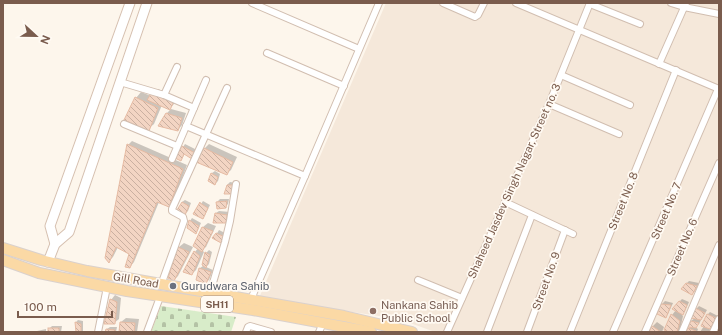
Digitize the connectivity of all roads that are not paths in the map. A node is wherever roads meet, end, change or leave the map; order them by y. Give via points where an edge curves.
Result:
1 (130, 3) edge
2 (147, 3) edge
3 (252, 3) edge
4 (379, 3) edge
5 (443, 3) edge
6 (484, 3) edge
7 (516, 3) edge
8 (671, 3) edge
9 (590, 4) edge
10 (685, 5) edge
11 (532, 6) edge
12 (719, 14) edge
13 (640, 24) dead end
14 (579, 30) junction
15 (359, 50) junction
16 (267, 53) dead end
17 (659, 64) junction
18 (177, 67) dead end
19 (676, 70) junction
20 (561, 76) junction
21 (206, 80) dead end
22 (120, 82) junction
23 (344, 86) junction
24 (227, 88) dead end
25 (719, 89) edge
26 (164, 94) junction
27 (549, 104) junction
28 (630, 105) dead end
29 (194, 108) junction
30 (124, 124) dead end
31 (186, 126) junction
32 (619, 134) dead end
33 (206, 135) junction
34 (178, 146) junction
35 (172, 159) dead end
36 (719, 163) edge
37 (305, 176) junction
38 (236, 184) dead end
39 (505, 202) junction
40 (532, 215) junction
41 (565, 230) junction
42 (573, 234) dead end
43 (55, 244) junction
44 (719, 245) edge
45 (3, 248) edge
46 (3, 260) edge
47 (48, 262) junction
48 (418, 280) dead end
49 (161, 285) junction
50 (107, 287) junction
51 (210, 293) junction
52 (160, 297) junction
53 (462, 298) junction
54 (251, 299) junction
55 (719, 319) edge
56 (321, 327) edge
57 (98, 332) edge
58 (147, 332) edge
59 (246, 332) edge
60 (271, 332) edge
61 (371, 332) edge
62 (412, 332) edge
63 (447, 332) edge
64 (487, 332) edge
65 (527, 332) edge
66 (570, 332) edge
67 (614, 332) edge
68 (646, 332) edge
69 (682, 332) edge
70 (714, 332) edge

1 - 43 street via 50,226
2 - 22 street
3 - 15 street
4 - 15 street
5 - 6 street via 475,17
7 - 11 street
8 - 10 street
9 - 13 street
9 - 14 street, Shaheed Jasdev Singh Nagar, Street no. 3
10 - 12 street
10 - 17 street
11 - 14 street
14 - 17 street
14 - 20 street, Shaheed Jasdev Singh Nagar, Street no. 3
15 - 23 street
16 - 23 street
17 - 19 street
18 - 26 street
19 - 25 street
19 - 66 street, Street No. 8
20 - 27 street, Shaheed Jasdev Singh Nagar, Street no. 3
20 - 28 street
21 - 29 street
22 - 26 street
22 - 43 street via 69,232
23 - 37 street
24 - 33 street
25 - 67 street, Street No. 7
26 - 29 street
27 - 32 street
27 - 39 street, Shaheed Jasdev Singh Nagar, Street no. 3
29 - 31 street
30 - 34 street
31 - 33 street
31 - 34 street
33 - 37 street
33 - 49 street via 172,209 183,217 184,221
34 - 35 street
36 - 68 street, Street No. 6
37 - 54 street
38 - 51 street via 228,232
39 - 40 street
39 - 53 street, Shaheed Jasdev Singh Nagar, Street no. 3
40 - 41 street
40 - 64 street
41 - 42 street
41 - 65 street, Street No. 9
43 - 47 street
44 - 69 street
45 - 47 main road, Gill Road / SH11
46 - 50 main road, Gill Road / SH11 via 38,273
47 - 49 main road, Gill Road / SH11
48 - 53 street
49 - 51 main road, Gill Road / SH11
50 - 52 main road, Gill Road / SH11
50 - 57 street
51 - 54 main road, Gill Road / SH11
52 - 56 main road, Gill Road / SH11 via 224,305
52 - 58 street
53 - 63 street, Shaheed Jasdev Singh Nagar, Street no. 3
54 - 62 main road, Gill Road / SH11 via 344,316
55 - 70 street
56 - 61 main road, Gill Road / SH11
59 - 60 street via 250,326

